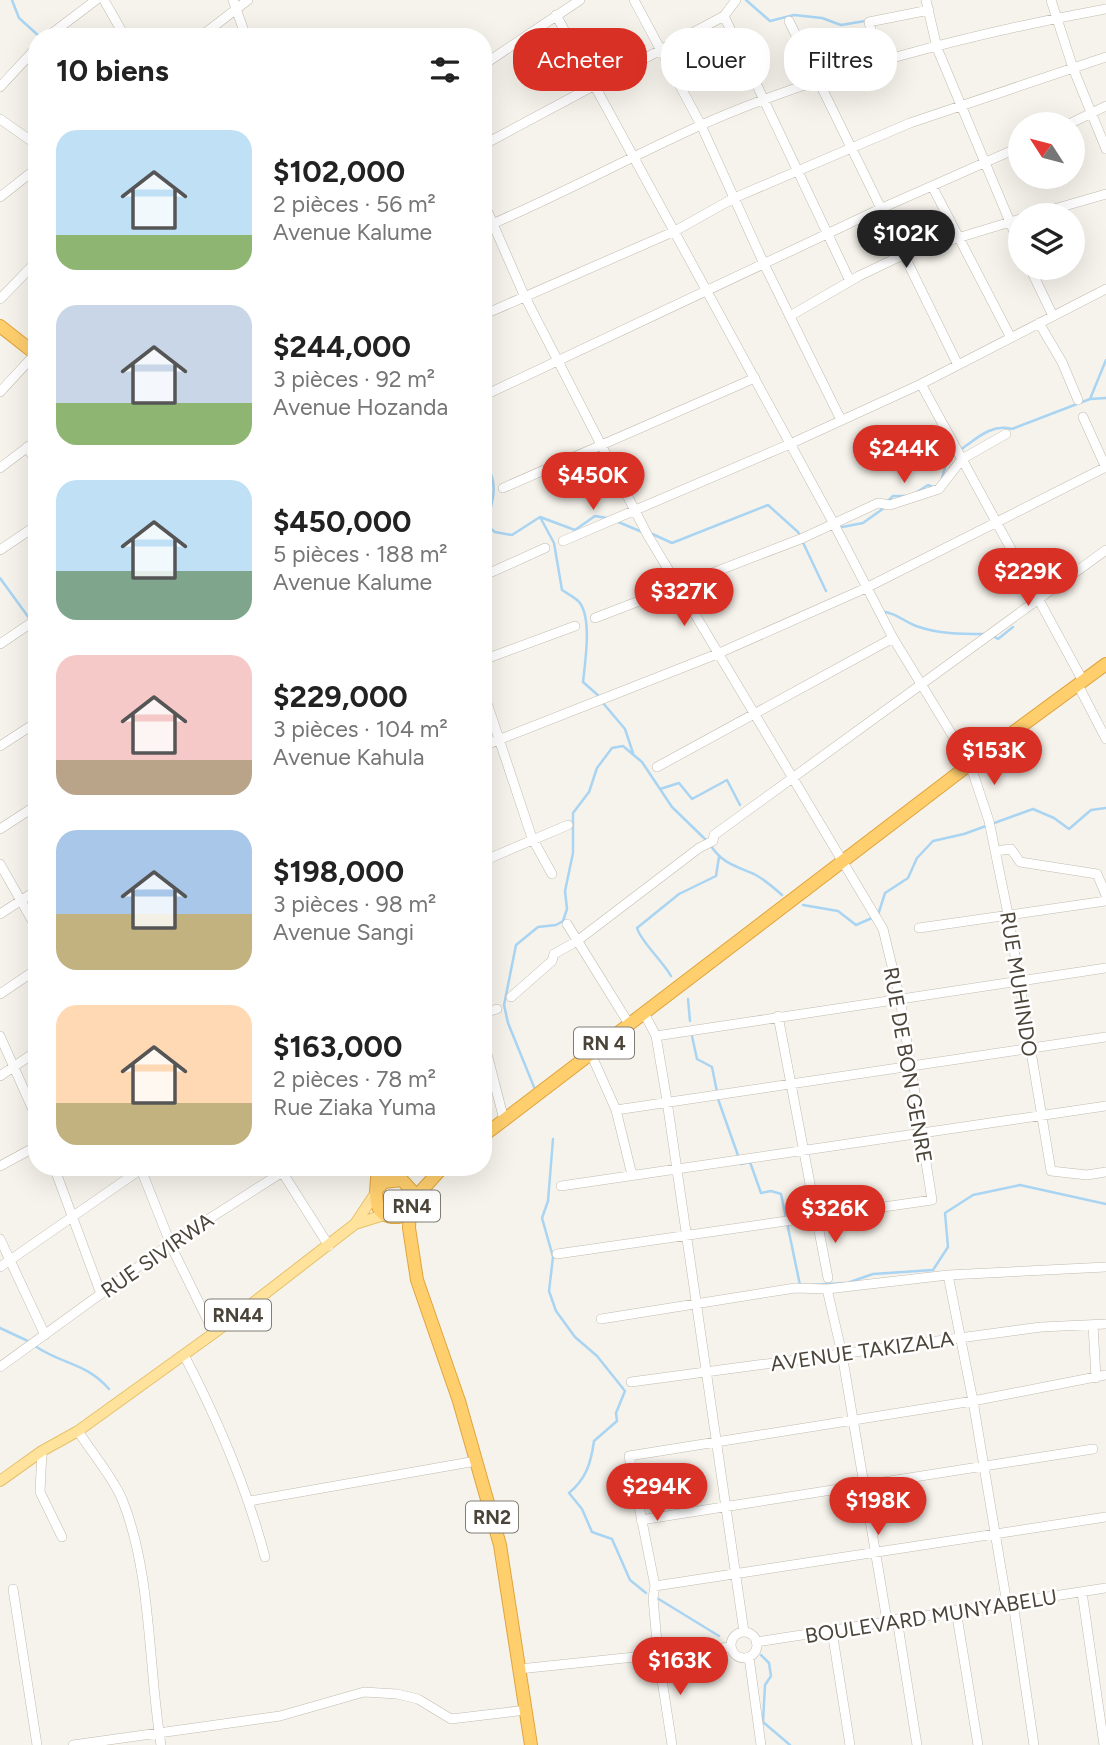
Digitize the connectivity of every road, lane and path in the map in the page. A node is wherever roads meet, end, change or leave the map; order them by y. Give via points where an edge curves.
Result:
1 (96, 0) edge
2 (104, 0) edge
3 (248, 0) edge
4 (580, 0) edge
5 (634, 0) edge
6 (736, 0) edge
7 (1051, 0) edge
8 (235, 4) edge
9 (927, 5) edge
10 (1106, 9) edge
11 (556, 15) junction
12 (724, 16) junction
13 (1056, 18) junction
14 (789, 21) dead end
15 (58, 28) edge
16 (120, 28) edge
17 (210, 28) edge
18 (243, 28) edge
19 (564, 28) edge
20 (793, 28) edge
21 (871, 28) edge
22 (660, 48) junction
23 (937, 48) junction
24 (647, 55) edge
25 (28, 57) edge
26 (1106, 57) edge
27 (492, 59) edge
28 (897, 59) edge
29 (1073, 68) junction
30 (0, 87) edge
31 (583, 91) edge
32 (600, 91) edge
33 (794, 91) edge
34 (826, 91) edge
35 (765, 102) junction
36 (1106, 106) edge
37 (960, 108) junction
38 (1093, 113) junction
39 (1085, 117) edge
40 (0, 119) edge
41 (701, 125) junction
42 (28, 139) edge
43 (492, 140) edge
44 (855, 149) junction
45 (1106, 149) edge
46 (1008, 153) edge
47 (635, 157) junction
48 (986, 164) junction
49 (799, 170) junction
50 (28, 175) edge
51 (932, 186) junction
52 (1106, 194) edge
53 (0, 197) edge
54 (734, 198) junction
55 (1075, 203) edge
56 (882, 208) junction
57 (492, 219) edge
58 (1008, 219) edge
59 (1008, 222) edge
60 (494, 223) junction
61 (675, 231) junction
62 (829, 233) junction
63 (958, 239) junction
64 (905, 254) junction
65 (764, 264) junction
66 (28, 270) edge
67 (1036, 280) edge
68 (850, 281) junction
69 (1106, 289) edge
70 (705, 292) junction
71 (524, 295) junction
72 (0, 299) edge
73 (492, 311) edge
74 (790, 316) junction
75 (1053, 316) junction
76 (1040, 323) junction
77 (0, 326) edge
78 (1010, 336) junction
79 (28, 347) edge
80 (559, 361) junction
81 (28, 362) edge
82 (958, 365) junction
83 (755, 378) junction
84 (921, 384) junction
85 (0, 392) edge
86 (492, 392) edge
87 (1077, 400) dead end
88 (1083, 417) dead end
89 (841, 420) junction
90 (1006, 433) dead end
91 (601, 443) junction
92 (790, 444) junction
93 (27, 447) edge
94 (959, 454) junction
95 (0, 468) edge
96 (1106, 468) edge
97 (503, 488) dead end
98 (635, 510) junction
99 (998, 522) junction
100 (836, 527) junction
101 (28, 532) edge
102 (563, 541) dead end
103 (545, 548) dead end
104 (0, 550) edge
105 (1106, 550) edge
106 (492, 572) edge
107 (677, 587) junction
108 (866, 588) junction
109 (1040, 599) junction
110 (595, 618) dead end
111 (28, 625) edge
112 (575, 626) dead end
113 (893, 638) junction
114 (0, 644) edge
115 (717, 654) junction
116 (492, 657) edge
117 (1106, 664) edge
118 (1081, 683) junction
119 (920, 684) junction
120 (755, 714) junction
121 (492, 719) edge
122 (28, 728) edge
123 (1106, 739) edge
124 (499, 740) junction
125 (492, 743) edge
126 (0, 746) edge
127 (970, 764) junction
128 (657, 767) dead end
129 (791, 777) junction
130 (28, 811) edge
131 (568, 825) dead end
132 (0, 829) edge
133 (532, 838) junction
134 (995, 851) junction
135 (492, 857) edge
136 (844, 859) junction
137 (0, 864) edge
138 (552, 874) dead end
139 (1106, 895) edge
140 (28, 896) edge
141 (1106, 901) edge
142 (19, 902) junction
143 (0, 914) edge
144 (1008, 914) junction
145 (28, 916) edge
146 (567, 924) dead end
147 (919, 928) dead end
148 (577, 941) junction
149 (1106, 968) edge
150 (28, 975) edge
151 (1020, 980) junction
152 (0, 994) edge
153 (511, 996) dead end
154 (900, 999) junction
155 (497, 1009) dead end
156 (492, 1010) edge
157 (644, 1013) junction
158 (778, 1016) junction
159 (629, 1024) junction
160 (0, 1036) edge
161 (656, 1036) junction
162 (1106, 1037) edge
163 (1029, 1047) junction
164 (591, 1054) junction
165 (28, 1057) edge
166 (15, 1065) junction
167 (909, 1065) junction
168 (492, 1074) edge
169 (0, 1076) edge
170 (791, 1083) junction
171 (28, 1097) edge
172 (667, 1101) junction
173 (1106, 1106) edge
174 (616, 1110) junction
175 (1040, 1116) junction
176 (504, 1121) junction
177 (492, 1130) edge
178 (919, 1134) junction
179 (803, 1150) junction
180 (28, 1151) edge
181 (0, 1166) edge
182 (677, 1169) junction
183 (1106, 1172) edge
184 (632, 1175) junction
185 (57, 1176) edge
186 (130, 1176) edge
187 (145, 1176) edge
188 (271, 1176) edge
189 (284, 1176) edge
190 (377, 1176) edge
191 (398, 1176) edge
192 (417, 1176) edge
193 (434, 1176) edge
194 (401, 1180) junction
195 (561, 1186) dead end
196 (376, 1192) junction
197 (412, 1204) junction
198 (388, 1216) junction
199 (71, 1217) junction
200 (814, 1218) junction
201 (355, 1224) junction
202 (688, 1236) junction
203 (0, 1239) edge
204 (171, 1243) junction
205 (328, 1246) junction
206 (411, 1247) junction
207 (556, 1254) dead end
208 (4, 1264) edge
209 (1106, 1267) edge
210 (948, 1275) junction
211 (828, 1278) dead end
212 (827, 1289) junction
213 (101, 1294) junction
214 (697, 1304) junction
215 (601, 1320) dead end
216 (1106, 1324) edge
217 (1094, 1325) junction
218 (214, 1334) junction
219 (45, 1335) junction
220 (960, 1337) junction
221 (842, 1354) junction
222 (184, 1355) junction
223 (0, 1367) edge
224 (706, 1372) junction
225 (1101, 1377) edge
226 (631, 1382) dead end
227 (973, 1401) junction
228 (854, 1418) junction
229 (78, 1431) junction
230 (715, 1440) junction
231 (1093, 1449) dead end
232 (42, 1451) junction
233 (476, 1461) junction
234 (984, 1466) junction
235 (0, 1481) edge
236 (863, 1485) junction
237 (250, 1501) junction
238 (726, 1509) junction
239 (1106, 1517) edge
240 (641, 1520) junction
241 (995, 1535) junction
242 (62, 1537) dead end
243 (876, 1553) junction
244 (265, 1557) dead end
245 (736, 1575) junction
246 (1106, 1588) edge
247 (13, 1589) dead end
248 (654, 1592) junction
249 (1082, 1592) junction
250 (1010, 1603) junction
251 (956, 1610) junction
252 (892, 1620) junction
253 (744, 1632) junction
254 (832, 1632) junction
255 (757, 1642) junction
256 (731, 1647) junction
257 (658, 1654) junction
258 (749, 1657) junction
259 (519, 1669) junction
260 (526, 1710) junction
261 (160, 1740) edge
262 (37, 1745) edge
263 (73, 1745) edge
264 (531, 1745) edge
265 (672, 1745) edge
266 (761, 1745) edge
267 (849, 1745) edge
268 (917, 1745) edge
269 (978, 1745) edge
270 (1034, 1745) edge
271 (1104, 1745) edge

1 - 15 street
2 - 16 street
3 - 8 street
4 - 11 street
5 - 22 street
6 - 12 street
7 - 13 street
8 - 17 street
8 - 18 street
9 - 21 street via 869,22
9 - 23 street
10 - 13 street
11 - 19 street, RUE MUHINDO
11 - 27 street
12 - 22 street
12 - 35 street
13 - 23 street
13 - 29 street
14 - 20 street
22 - 24 street
22 - 41 street
23 - 28 street
23 - 37 street
25 - 30 street
26 - 29 street
29 - 37 street
29 - 38 street
31 - 43 street
32 - 47 street, RUE MUHINDO
33 - 35 street
34 - 44 street
35 - 41 street
35 - 49 street
36 - 38 street
37 - 44 street via 910,123
37 - 48 street
38 - 39 street
38 - 45 street
40 - 42 street
41 - 47 street
41 - 54 street
44 - 49 street
44 - 56 street
46 - 48 street
47 - 60 street
47 - 61 street, RUE MUHINDO
48 - 51 street
48 - 58 street
49 - 54 street
49 - 62 street
50 - 53 street
51 - 56 street
51 - 63 street
52 - 55 street
54 - 61 street
54 - 65 street
56 - 62 street
56 - 64 street
57 - 60 street, RUE DE BON GENRE
59 - 63 street
60 - 71 street, RUE DE BON GENRE
61 - 70 street, RUE MUHINDO
61 - 71 street
62 - 65 street
62 - 68 street
63 - 64 street
63 - 78 street
64 - 68 street
64 - 82 street
65 - 70 street
65 - 74 street
66 - 72 street
67 - 75 street
68 - 74 street
69 - 75 street
70 - 80 street
70 - 83 street, RUE MUHINDO
71 - 73 street
71 - 80 street, RUE DE BON GENRE
74 - 89 street
75 - 76 street
76 - 78 street
76 - 87 street
77 - 79 highway
78 - 82 street
80 - 86 street
80 - 91 street, RUE DE BON GENRE
81 - 85 street
82 - 84 street
83 - 91 street
83 - 92 street, RUE MUHINDO
84 - 89 street
84 - 94 street
88 - 96 street
89 - 92 street
90 - 94 street
91 - 97 street
91 - 98 street, RUE DE BON GENRE
92 - 98 street
92 - 100 street, RUE MUHINDO
93 - 95 street
94 - 99 street
94 - 100 street via 939,489 890,505 878,503
96 - 99 street
98 - 102 street
98 - 107 street, RUE DE BON GENRE
99 - 108 street
99 - 109 street
100 - 107 street
100 - 108 street, RUE MUHINDO
101 - 104 street
103 - 106 street
105 - 109 street
107 - 110 street
107 - 115 street, RUE DE BON GENRE
108 - 113 street, RUE MUHINDO
108 - 115 street
109 - 118 street
109 - 119 street
111 - 114 street
112 - 116 street
113 - 119 street, RUE MUHINDO
113 - 120 street
115 - 120 street, RUE DE BON GENRE
115 - 124 street
117 - 118 highway, RN 4
118 - 123 street
118 - 127 highway, RN 4
119 - 127 street, RUE MUHINDO
119 - 129 street
120 - 128 street
120 - 129 street, RUE DE BON GENRE
121 - 124 street
122 - 126 street
124 - 125 street
124 - 133 street
127 - 134 street, RUE MUHINDO
127 - 136 highway, RN 4
129 - 136 street, RUE DE BON GENRE
129 - 148 street
130 - 132 street
131 - 133 street
133 - 135 street
133 - 138 street
134 - 139 street via 1012,849 1020,862 1097,874
134 - 144 street, RUE MUHINDO
136 - 154 street, RUE DE BON GENRE via 883,929
136 - 157 highway, RN 4
137 - 142 street
140 - 142 street
141 - 144 street
142 - 143 street
142 - 145 street
144 - 147 street
144 - 151 street, RUE MUHINDO
146 - 148 street
148 - 153 street via 554,954 552,961
148 - 159 street
149 - 151 street
150 - 152 street
151 - 154 street
151 - 163 street, RUE MUHINDO
154 - 158 street
154 - 167 street, RUE DE BON GENRE
155 - 156 street
157 - 159 highway, RN 4
157 - 161 street
158 - 161 street
158 - 170 street
159 - 164 highway, RN 4
160 - 166 street
161 - 172 street
162 - 163 street
163 - 167 street
163 - 175 street, RUE MUHINDO
164 - 174 street
164 - 176 highway, RN 4
165 - 166 street
166 - 169 street
166 - 171 street
167 - 170 street
167 - 178 street, RUE DE BON GENRE
168 - 176 street
170 - 172 street
170 - 179 street
172 - 174 street
172 - 182 street
173 - 175 street
174 - 184 street
175 - 178 street
175 - 183 street, RUE MUHINDO via 1051,1171
176 - 177 highway, RN 4
178 - 179 street
178 - 200 street, RUE DE BON GENRE via 932,1200
179 - 182 street
179 - 200 street
180 - 181 street
182 - 184 street
182 - 202 street
184 - 195 street
185 - 199 street
186 - 199 street
187 - 204 street
188 - 204 street, RUE SIVIRWA
189 - 205 street
190 - 196 highway, RN4
191 - 194 highway
192 - 194 highway
193 - 197 highway, RN4
194 - 196 highway, RN4 via 384,1182
194 - 197 highway, RN4
196 - 198 highway, RN4 via 378,1210
196 - 201 main road, RN44
197 - 198 highway, RN4 via 405,1214
197 - 206 highway, RN2
198 - 201 main road, RN44
198 - 206 highway, RN2
199 - 208 street
199 - 213 street
200 - 202 street
200 - 211 street
201 - 205 main road, RN44
202 - 207 street
202 - 214 street
203 - 208 street
204 - 213 street, RUE SIVIRWA
204 - 218 street
205 - 218 main road, RN44
206 - 233 highway, RN2 via 417,1280
208 - 219 street
209 - 210 street
210 - 212 street
210 - 220 street
212 - 214 street via 795,1288
212 - 221 street
213 - 219 street, RUE SIVIRWA
214 - 215 street
214 - 224 street
216 - 217 street, AVENUE TAKIZALA
217 - 220 street, AVENUE TAKIZALA
217 - 225 street
218 - 222 main road, RN44
219 - 223 street, RUE SIVIRWA
220 - 221 street, AVENUE TAKIZALA
220 - 227 street
221 - 224 street, AVENUE TAKIZALA
221 - 228 street
222 - 229 main road, RN44
222 - 237 street
224 - 226 street, AVENUE TAKIZALA
224 - 230 street
225 - 227 street
227 - 228 street
227 - 234 street
228 - 230 street
228 - 236 street
229 - 232 main road, RN44
229 - 261 street via 121,1496 128,1515 145,1604
230 - 238 street
230 - 240 street via 629,1456
231 - 234 street
232 - 235 main road, RN44
232 - 242 street via 40,1492
233 - 237 street
233 - 259 highway, RN2 via 500,1545
234 - 236 street
234 - 241 street
236 - 238 street
236 - 243 street
237 - 244 street
238 - 240 street
238 - 245 street
239 - 241 street
240 - 248 street
241 - 243 street
241 - 250 street
243 - 245 street
243 - 252 street
245 - 248 street
245 - 253 street
246 - 249 street, BOULEVARD MUNYABELU
247 - 262 street
248 - 257 street
249 - 250 street, BOULEVARD MUNYABELU
249 - 271 street
250 - 251 street, BOULEVARD MUNYABELU
250 - 270 street
251 - 252 street, BOULEVARD MUNYABELU
251 - 269 street
252 - 254 street, BOULEVARD MUNYABELU
252 - 268 street
253 - 255 street
253 - 256 street via 734,1636
254 - 255 street, BOULEVARD MUNYABELU
254 - 267 street
255 - 258 street
256 - 257 street
256 - 258 street via 737,1656
257 - 259 street
257 - 265 street
258 - 266 street
259 - 260 highway, RN2
260 - 261 street via 450,1718 418,1699 364,1692 280,1716
260 - 264 highway, RN2
261 - 263 street

